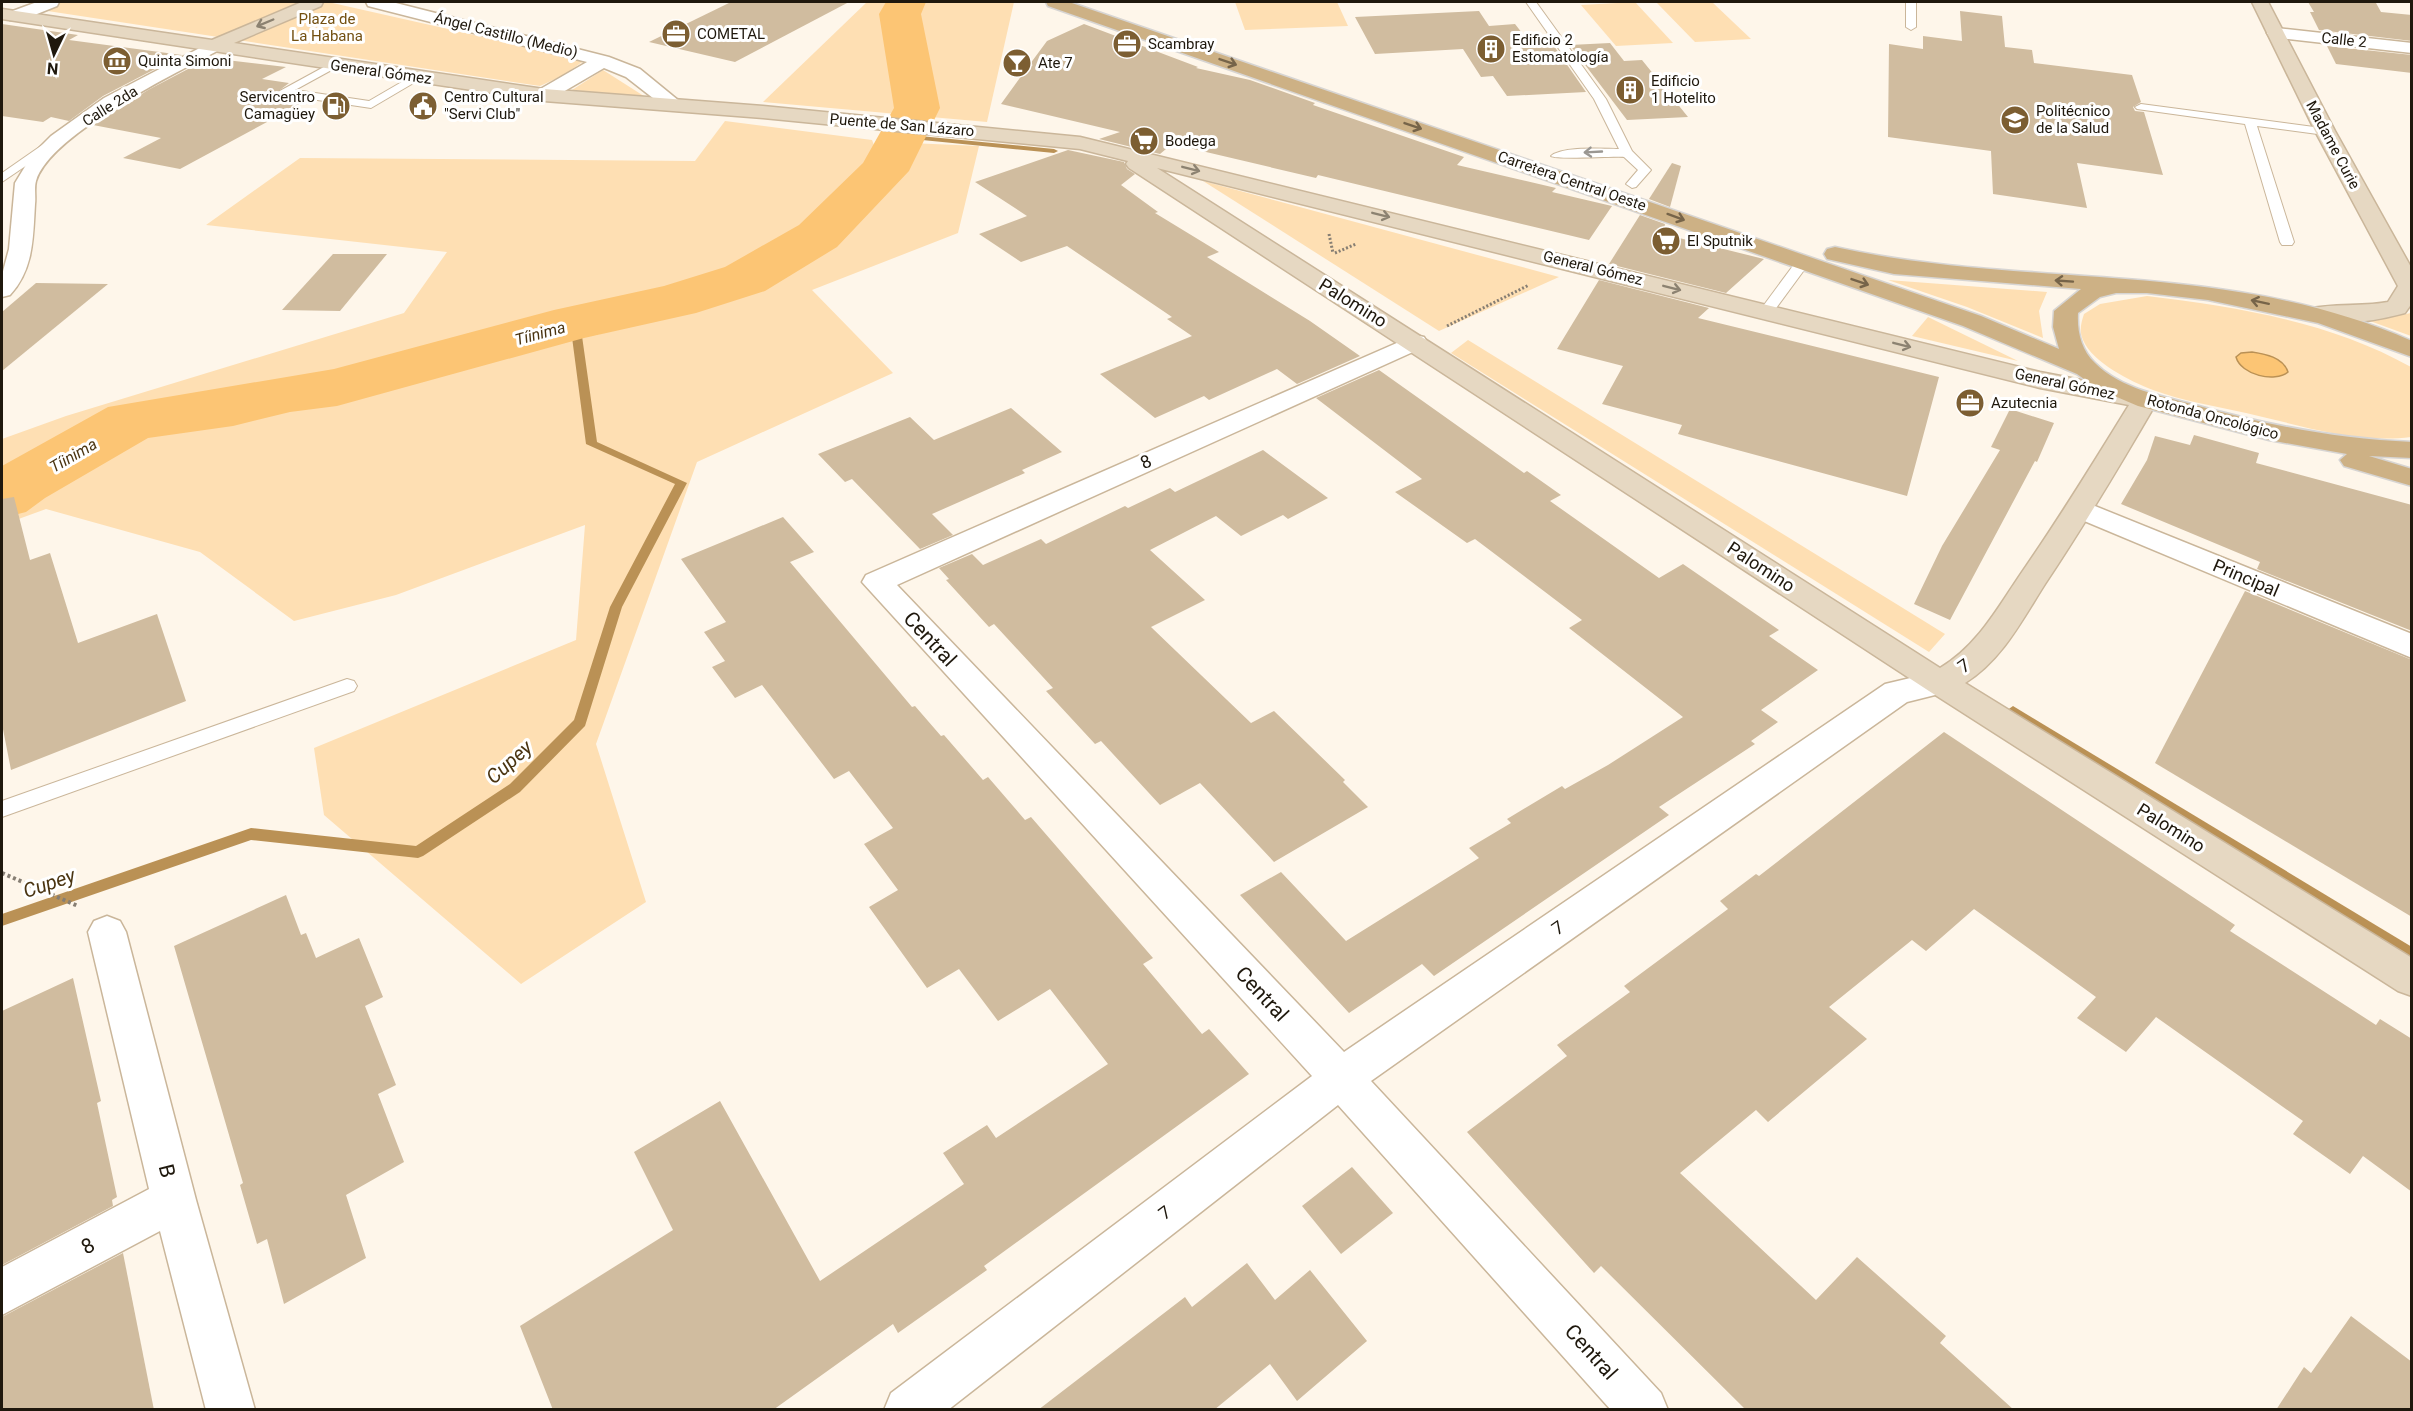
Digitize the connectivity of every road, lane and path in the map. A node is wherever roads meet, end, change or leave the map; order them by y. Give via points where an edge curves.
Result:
1 (51, 2) edge
2 (315, 2) edge
3 (374, 2) edge
4 (1054, 2) edge
5 (1098, 2) edge
6 (1531, 2) edge
7 (1911, 2) edge
8 (2260, 2) edge
9 (9, 15) edge
10 (1911, 27) dead end
11 (2276, 33) junction
12 (215, 45) junction
13 (2412, 48) edge
14 (603, 60) junction
15 (333, 65) junction
16 (416, 78) junction
17 (544, 95) junction
18 (674, 105) junction
19 (2141, 107) dead end
20 (763, 112) joint
21 (2250, 121) junction
22 (2325, 131) junction
23 (61, 138) junction
24 (1040, 138) joint
25 (1114, 150) junction
26 (1627, 153) junction
27 (1557, 156) junction
28 (2, 178) edge
29 (1632, 184) junction
30 (2287, 242) dead end
31 (1803, 262) junction
32 (1573, 263) junction
33 (2122, 285) junction
34 (2410, 289) edge
35 (2, 291) edge
36 (1766, 312) junction
37 (2317, 314) junction
38 (1415, 342) junction
39 (2412, 350) edge
40 (2086, 369) junction
41 (2145, 400) junction
42 (2266, 433) junction
43 (2412, 450) edge
44 (2412, 478) edge
45 (2080, 509) junction
46 (877, 582) joint
47 (2412, 647) edge
48 (1940, 683) junction
49 (348, 686) dead end
50 (2, 809) edge
51 (2, 873) edge
52 (97, 921) joint
53 (2412, 979) edge
54 (1341, 1078) junction
55 (174, 1200) junction
56 (2, 1292) edge
57 (231, 1410) edge
58 (908, 1410) edge
59 (1644, 1410) edge

1 - 9 street
2 -> 12 main road, Calle 2da
3 - 14 street, Ángel Castillo (Medio)
4 -> 31 main road, Carretera Central Oeste
5 - 27 main road, Carretera Central Oeste
6 - 26 lane via 1600,99
7 - 10 lane
8 - 11 main road, Madame Curie
9 - 12 main road, General Gómez
11 - 13 street, Calle 2
11 - 22 main road, Madame Curie
12 - 15 main road, General Gómez
12 - 23 street, Calle 2da via 106,106
14 - 17 street, Ángel Castillo (Medio)
14 - 18 street, Ángel Castillo (Medio) via 633,73
15 - 16 main road, General Gómez
15 - 16 lane via 284,92 371,105
16 - 17 main road, General Gómez
17 - 18 main road, General Gómez
18 - 20 main road, General Gómez
19 - 21 lane
20 - 24 main road, Puente de San Lázaro
21 - 22 lane
21 - 30 lane
22 - 34 main road, Madame Curie
23 - 28 lane
23 - 35 street, Calle 2da via 26,179 21,240 11,282
24 - 25 main road, General Gómez
25 -> 32 main road, General Gómez
25 - 38 main road, Palomino
26 -> 27 lane
26 - 29 lane via 1645,170
27 - 29 main road, Carretera Central Oeste
33 -> 29 main road, Carretera Central Oeste via 1894,267 1863,261
31 - 36 lane
31 -> 40 main road, Carretera Central Oeste via 1972,321
32 -> 36 main road, General Gómez
32 - 38 path
37 -> 33 main road, Rotonda Oncológico via 2198,291
33 - 40 main road, Rotonda Oncológico via 2097,290 2066,311 2064,327 2070,346
34 - 37 main road, Madame Curie via 2397,308 2365,314
36 -> 41 main road, General Gómez via 2040,380
37 - 39 main road, Rotonda Oncológico
38 - 46 street, 8
38 - 48 main road, Palomino
40 - 41 main road, Rotonda Oncológico
41 - 42 main road, Rotonda Oncológico
41 - 45 main road, 7
42 - 43 main road, Rotonda Oncológico via 2373,450
42 - 44 main road
45 - 47 street, Principal
45 - 48 main road, 7 via 1990,643 1971,664
46 - 54 street, Central
48 - 53 main road, Palomino
48 - 54 street, 7 via 1897,692
49 - 50 lane
51 - 52 path
52 - 55 street, B
54 - 58 street, 7
54 - 59 street, Central
55 - 56 street, 8
55 - 57 street, B

